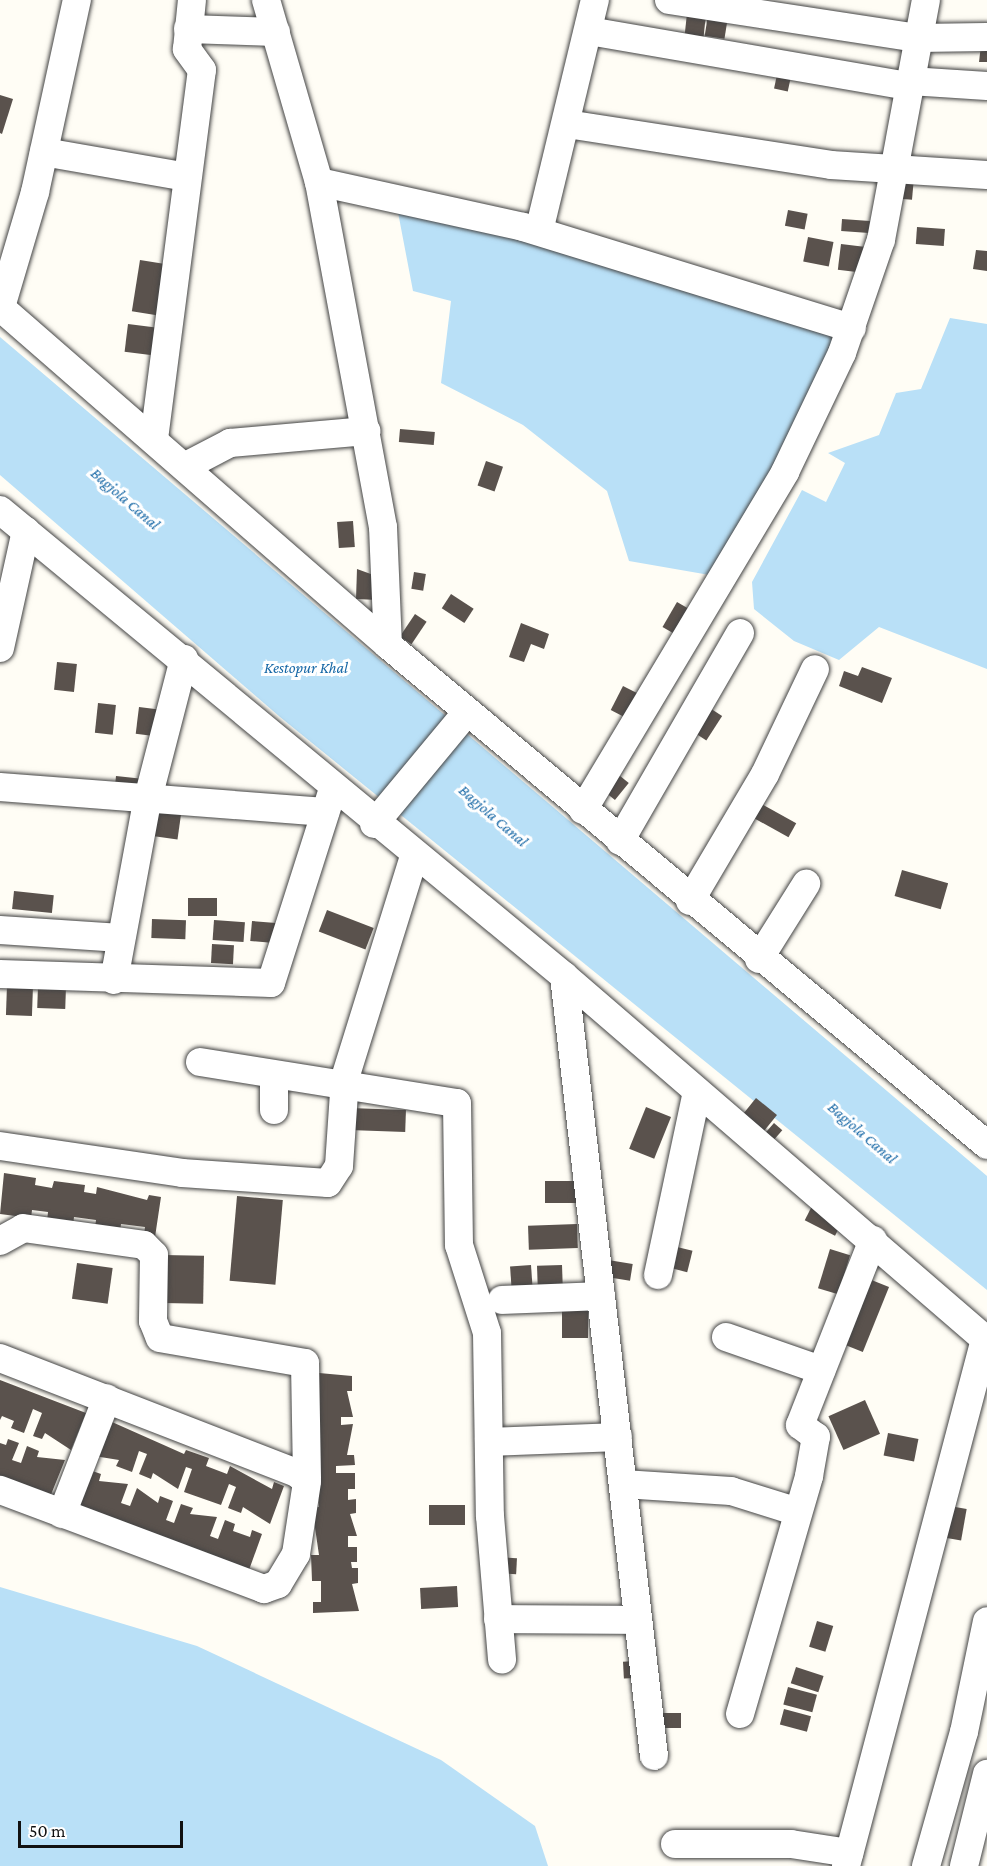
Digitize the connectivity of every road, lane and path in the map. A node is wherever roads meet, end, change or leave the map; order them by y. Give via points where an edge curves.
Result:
1 (77, 0) edge
2 (192, 0) edge
3 (266, 0) edge
4 (596, 0) edge
5 (669, 0) edge
6 (926, 0) edge
7 (188, 29) junction
8 (589, 31) junction
9 (276, 32) junction
10 (987, 37) edge
11 (918, 38) junction
12 (910, 84) junction
13 (987, 86) edge
14 (567, 124) junction
15 (44, 152) junction
16 (894, 168) junction
17 (987, 175) edge
18 (187, 177) junction
19 (319, 182) junction
20 (539, 231) junction
21 (1, 307) edge
22 (852, 328) junction
23 (366, 431) junction
24 (154, 439) junction
25 (186, 466) junction
26 (0, 510) edge
27 (26, 531) junction
28 (740, 633) dead end
29 (387, 645) junction
30 (0, 648) edge
31 (184, 659) junction
32 (815, 669) dead end
33 (467, 712) junction
34 (0, 787) edge
35 (148, 799) junction
36 (329, 800) junction
37 (583, 810) junction
38 (374, 824) junction
39 (620, 841) junction
40 (414, 856) junction
41 (806, 884) dead end
42 (690, 901) junction
43 (0, 930) edge
44 (122, 938) junction
45 (759, 959) junction
46 (0, 974) edge
47 (564, 976) junction
48 (114, 980) junction
49 (200, 1062) dead end
50 (274, 1075) junction
51 (344, 1086) junction
52 (696, 1092) junction
53 (274, 1110) dead end
54 (987, 1145) edge
55 (0, 1146) edge
56 (873, 1240) junction
57 (0, 1241) edge
58 (658, 1275) dead end
59 (600, 1296) junction
60 (502, 1300) dead end
61 (726, 1337) dead end
62 (986, 1340) edge
63 (0, 1358) edge
64 (821, 1370) junction
65 (107, 1398) junction
66 (618, 1437) junction
67 (489, 1442) junction
68 (307, 1478) junction
69 (623, 1484) junction
70 (0, 1490) edge
71 (798, 1512) junction
72 (62, 1514) junction
73 (498, 1619) junction
74 (638, 1620) junction
75 (987, 1621) edge
76 (502, 1660) dead end
77 (740, 1714) dead end
78 (654, 1756) dead end
79 (987, 1774) edge
80 (675, 1844) dead end
81 (732, 1855) edge
82 (848, 1860) edge
83 (926, 1866) edge
84 (964, 1866) edge

1 - 15 street
2 - 7 street
3 - 9 street
4 - 8 street
5 - 11 street
6 - 11 street
7 - 9 street
7 - 18 street via 187,49 202,70
8 - 12 street
8 - 14 street
9 - 19 street
10 - 11 street
11 - 12 street
12 - 13 street
12 - 16 street
14 - 16 street via 831,165
14 - 20 street
15 - 18 street
15 - 21 street
16 - 17 street
16 - 22 street via 875,262
18 - 24 street
19 - 20 street
19 - 23 street
20 - 22 street
21 - 24 street
22 - 37 street via 785,472
23 - 25 street via 230,442
23 - 29 street via 383,527
24 - 25 street
25 - 29 street
26 - 27 street
27 - 30 street
27 - 31 street
28 - 39 street
29 - 33 street
31 - 35 street
31 - 36 street
32 - 42 street via 765,774
33 - 37 street
33 - 38 street
34 - 35 street
35 - 36 street
35 - 44 street
36 - 38 street
36 - 48 street via 274,980 266,985
37 - 39 street
38 - 40 street
39 - 42 street
40 - 47 street
40 - 51 street
41 - 45 street
42 - 45 street
43 - 44 street
44 - 48 street
45 - 54 street
46 - 48 street
47 - 52 street
47 - 59 street
49 - 50 street
50 - 51 street
50 - 53 street
51 - 55 street via 339,1166 328,1183 182,1173
51 - 67 street via 457,1103 459,1245 487,1334
52 - 56 street
52 - 58 street
56 - 62 street
56 - 64 street
57 - 68 street via 23,1228 144,1245 154,1255 153,1321 160,1338 305,1363
59 - 60 street
59 - 66 street
61 - 64 street
62 - 82 street
63 - 65 street
64 - 71 street via 799,1428 817,1440
65 - 68 street
65 - 72 street
66 - 67 street
66 - 69 street
67 - 73 street
68 - 72 street via 296,1554 278,1584 264,1589
69 - 71 street via 731,1491
69 - 74 street
70 - 72 street
71 - 77 street
73 - 74 street
73 - 76 street
74 - 78 street
75 - 83 street via 964,1732
79 - 84 street
80 - 81 street
81 - 82 street

